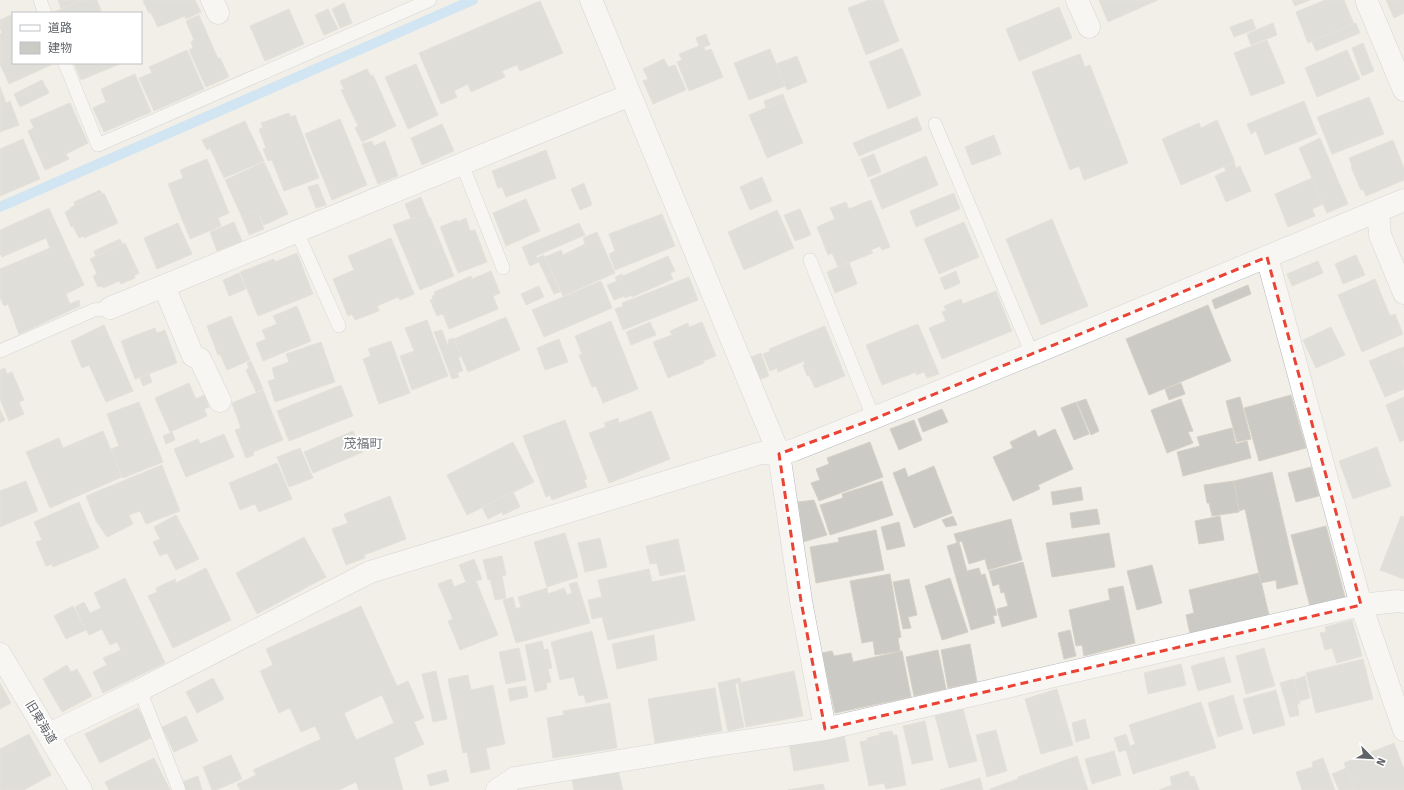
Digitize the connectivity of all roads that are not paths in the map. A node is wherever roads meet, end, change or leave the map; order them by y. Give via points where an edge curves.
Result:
1 (40, 0) edge
2 (430, 0) edge
3 (591, 0) edge
4 (1077, 0) edge
5 (1367, 2) dead end
6 (45, 12) edge
7 (1089, 27) dead end
8 (65, 64) edge
9 (1404, 90) edge
10 (630, 95) junction
11 (935, 124) dead end
12 (462, 164) junction
13 (1404, 200) edge
14 (1378, 211) junction
15 (297, 232) junction
16 (1267, 257) junction
17 (810, 260) dead end
18 (503, 268) dead end
19 (164, 286) junction
20 (1404, 292) edge
21 (110, 308) joint
22 (339, 326) dead end
23 (0, 351) edge
24 (1032, 354) junction
25 (220, 401) dead end
26 (874, 419) junction
27 (779, 454) junction
28 (1404, 602) edge
29 (1360, 605) junction
30 (0, 654) edge
31 (140, 690) junction
32 (825, 729) junction
33 (1404, 730) edge
34 (49, 734) junction
35 (73, 787) edge
36 (179, 790) edge
37 (497, 790) edge

1 - 6 lane
2 - 8 lane via 98,145
3 - 10 street
4 - 7 street
5 - 9 street
10 - 12 street
10 - 27 street
11 - 24 lane
12 - 15 street
12 - 18 lane
13 - 14 street
14 - 16 street
14 - 20 street via 1380,235
15 - 19 street
15 - 22 lane
16 - 24 street
16 - 29 street
17 - 26 lane
19 - 21 street
19 - 25 street via 193,356 200,359
21 - 23 lane via 94,310
24 - 26 street
26 - 27 street
27 - 31 street via 761,453 370,572
27 - 32 street via 800,602
28 - 29 street
29 - 32 street
29 - 33 street
30 - 34 street, 旧東海道
31 - 34 street
31 - 36 lane
32 - 37 street via 515,778
34 - 35 street, 旧東海道

